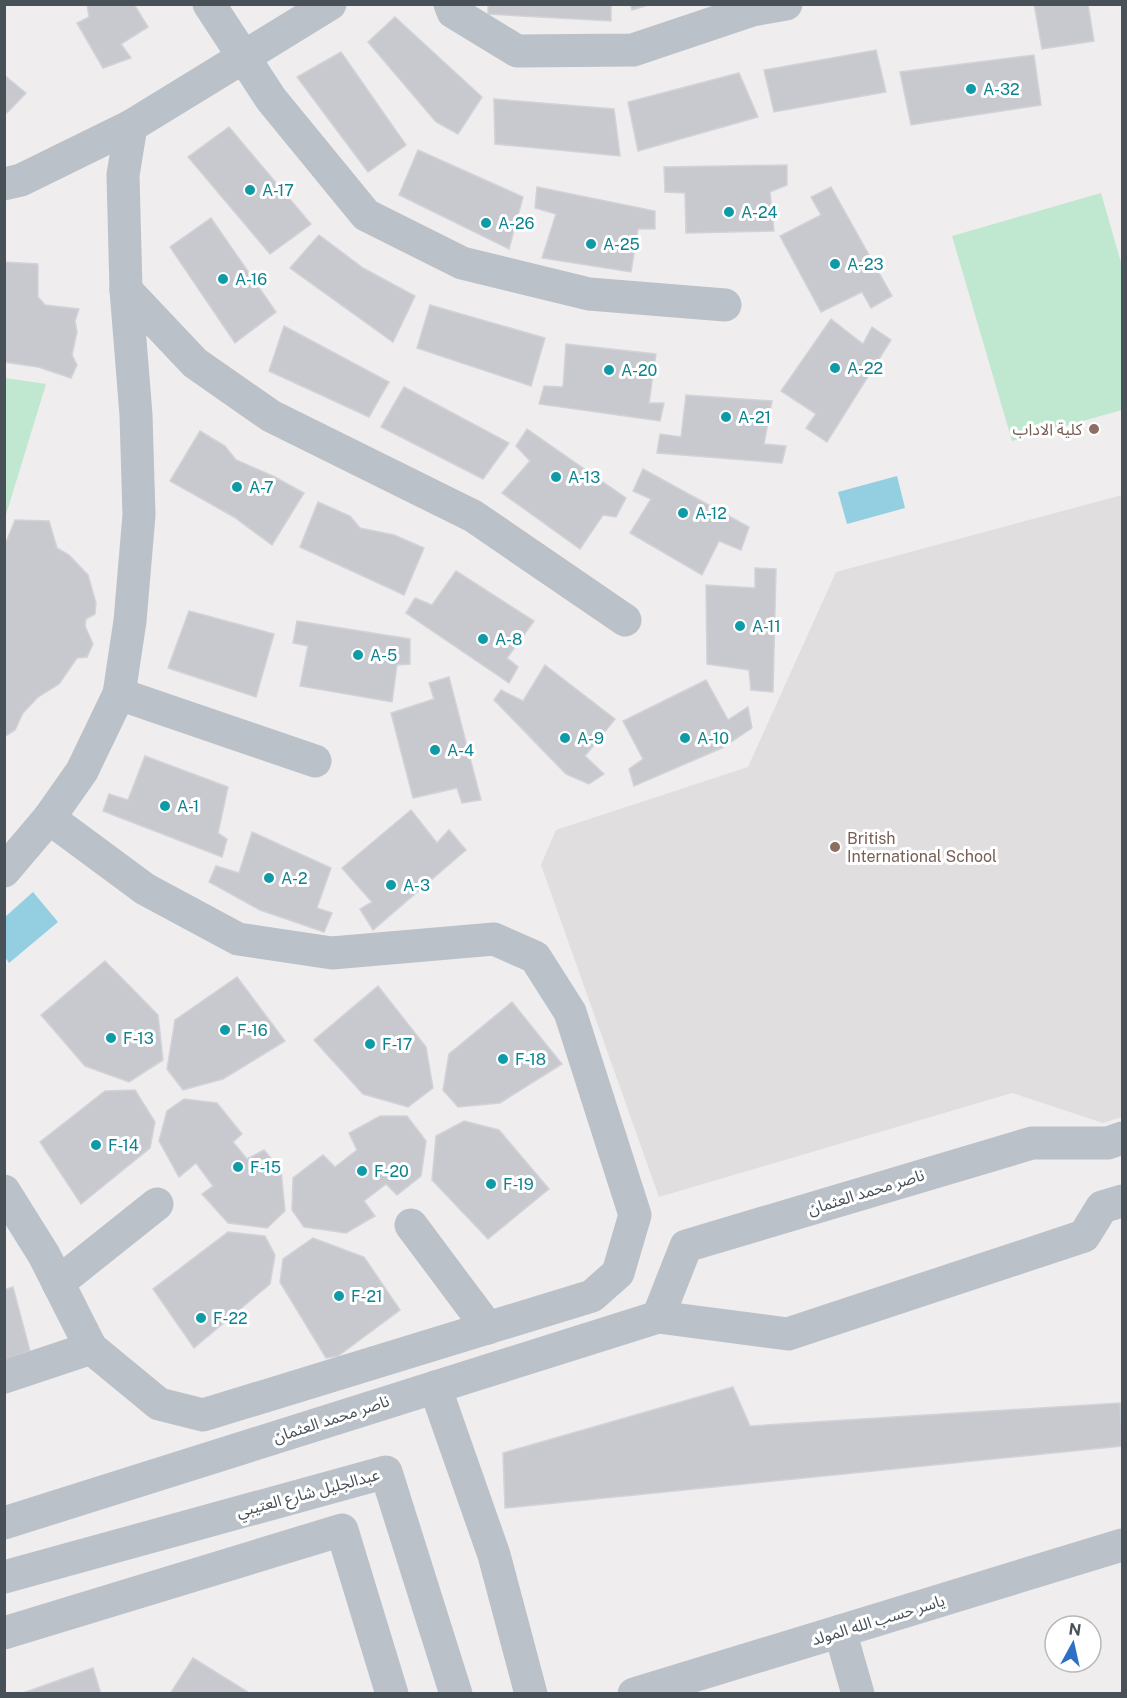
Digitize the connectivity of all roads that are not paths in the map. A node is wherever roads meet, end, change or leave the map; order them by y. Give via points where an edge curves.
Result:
1 (209, 4) edge
2 (330, 4) edge
3 (450, 4) edge
4 (786, 4) edge
5 (244, 55) junction
6 (131, 126) junction
7 (4, 184) edge
8 (126, 290) junction
9 (725, 305) dead end
10 (624, 620) dead end
11 (119, 694) junction
12 (315, 761) dead end
13 (49, 818) junction
14 (4, 871) edge
15 (1122, 1138) edge
16 (4, 1191) edge
17 (1122, 1201) edge
18 (158, 1204) dead end
19 (411, 1225) dead end
20 (58, 1283) junction
21 (658, 1317) junction
22 (488, 1328) junction
23 (91, 1348) junction
24 (4, 1377) edge
25 (435, 1387) junction
26 (4, 1523) edge
27 (1122, 1545) edge
28 (4, 1577) edge
29 (840, 1631) junction
30 (4, 1633) edge
31 (392, 1694) edge
32 (456, 1694) edge
33 (531, 1694) edge
34 (634, 1694) edge
35 (858, 1694) edge

1 - 5 street
2 - 5 street
3 - 4 street via 453,12 517,51 633,50 752,10
5 - 6 street
5 - 9 street via 271,99 366,215 462,263 589,294
6 - 7 street via 21,180
6 - 8 street via 123,175
8 - 10 street via 195,363 271,416 473,516
8 - 11 street via 139,516
11 - 12 street
11 - 13 street via 82,771
13 - 14 street
13 - 22 street via 145,888 238,939 332,952 494,939 535,957 570,1012 635,1215 618,1273 592,1296
15 - 21 street, ناصر محمد العثمان via 1108,1143 1032,1143 686,1246
16 - 20 street
17 - 21 street, ناصر محمد العثمان via 1102,1207 1084,1236 788,1334
18 - 20 street
19 - 22 street
20 - 23 street
21 - 25 street, ناصر محمد العثمان
22 - 23 street via 203,1414 159,1404
23 - 24 street
25 - 26 street, ناصر محمد العثمان
25 - 33 street via 494,1555
27 - 29 street, ياسر حسب الله المولد
28 - 32 street, عبدالجليل شارع العتيبي via 387,1472
29 - 34 street, ياسر حسب الله المولد
29 - 35 street
30 - 31 street via 342,1530

